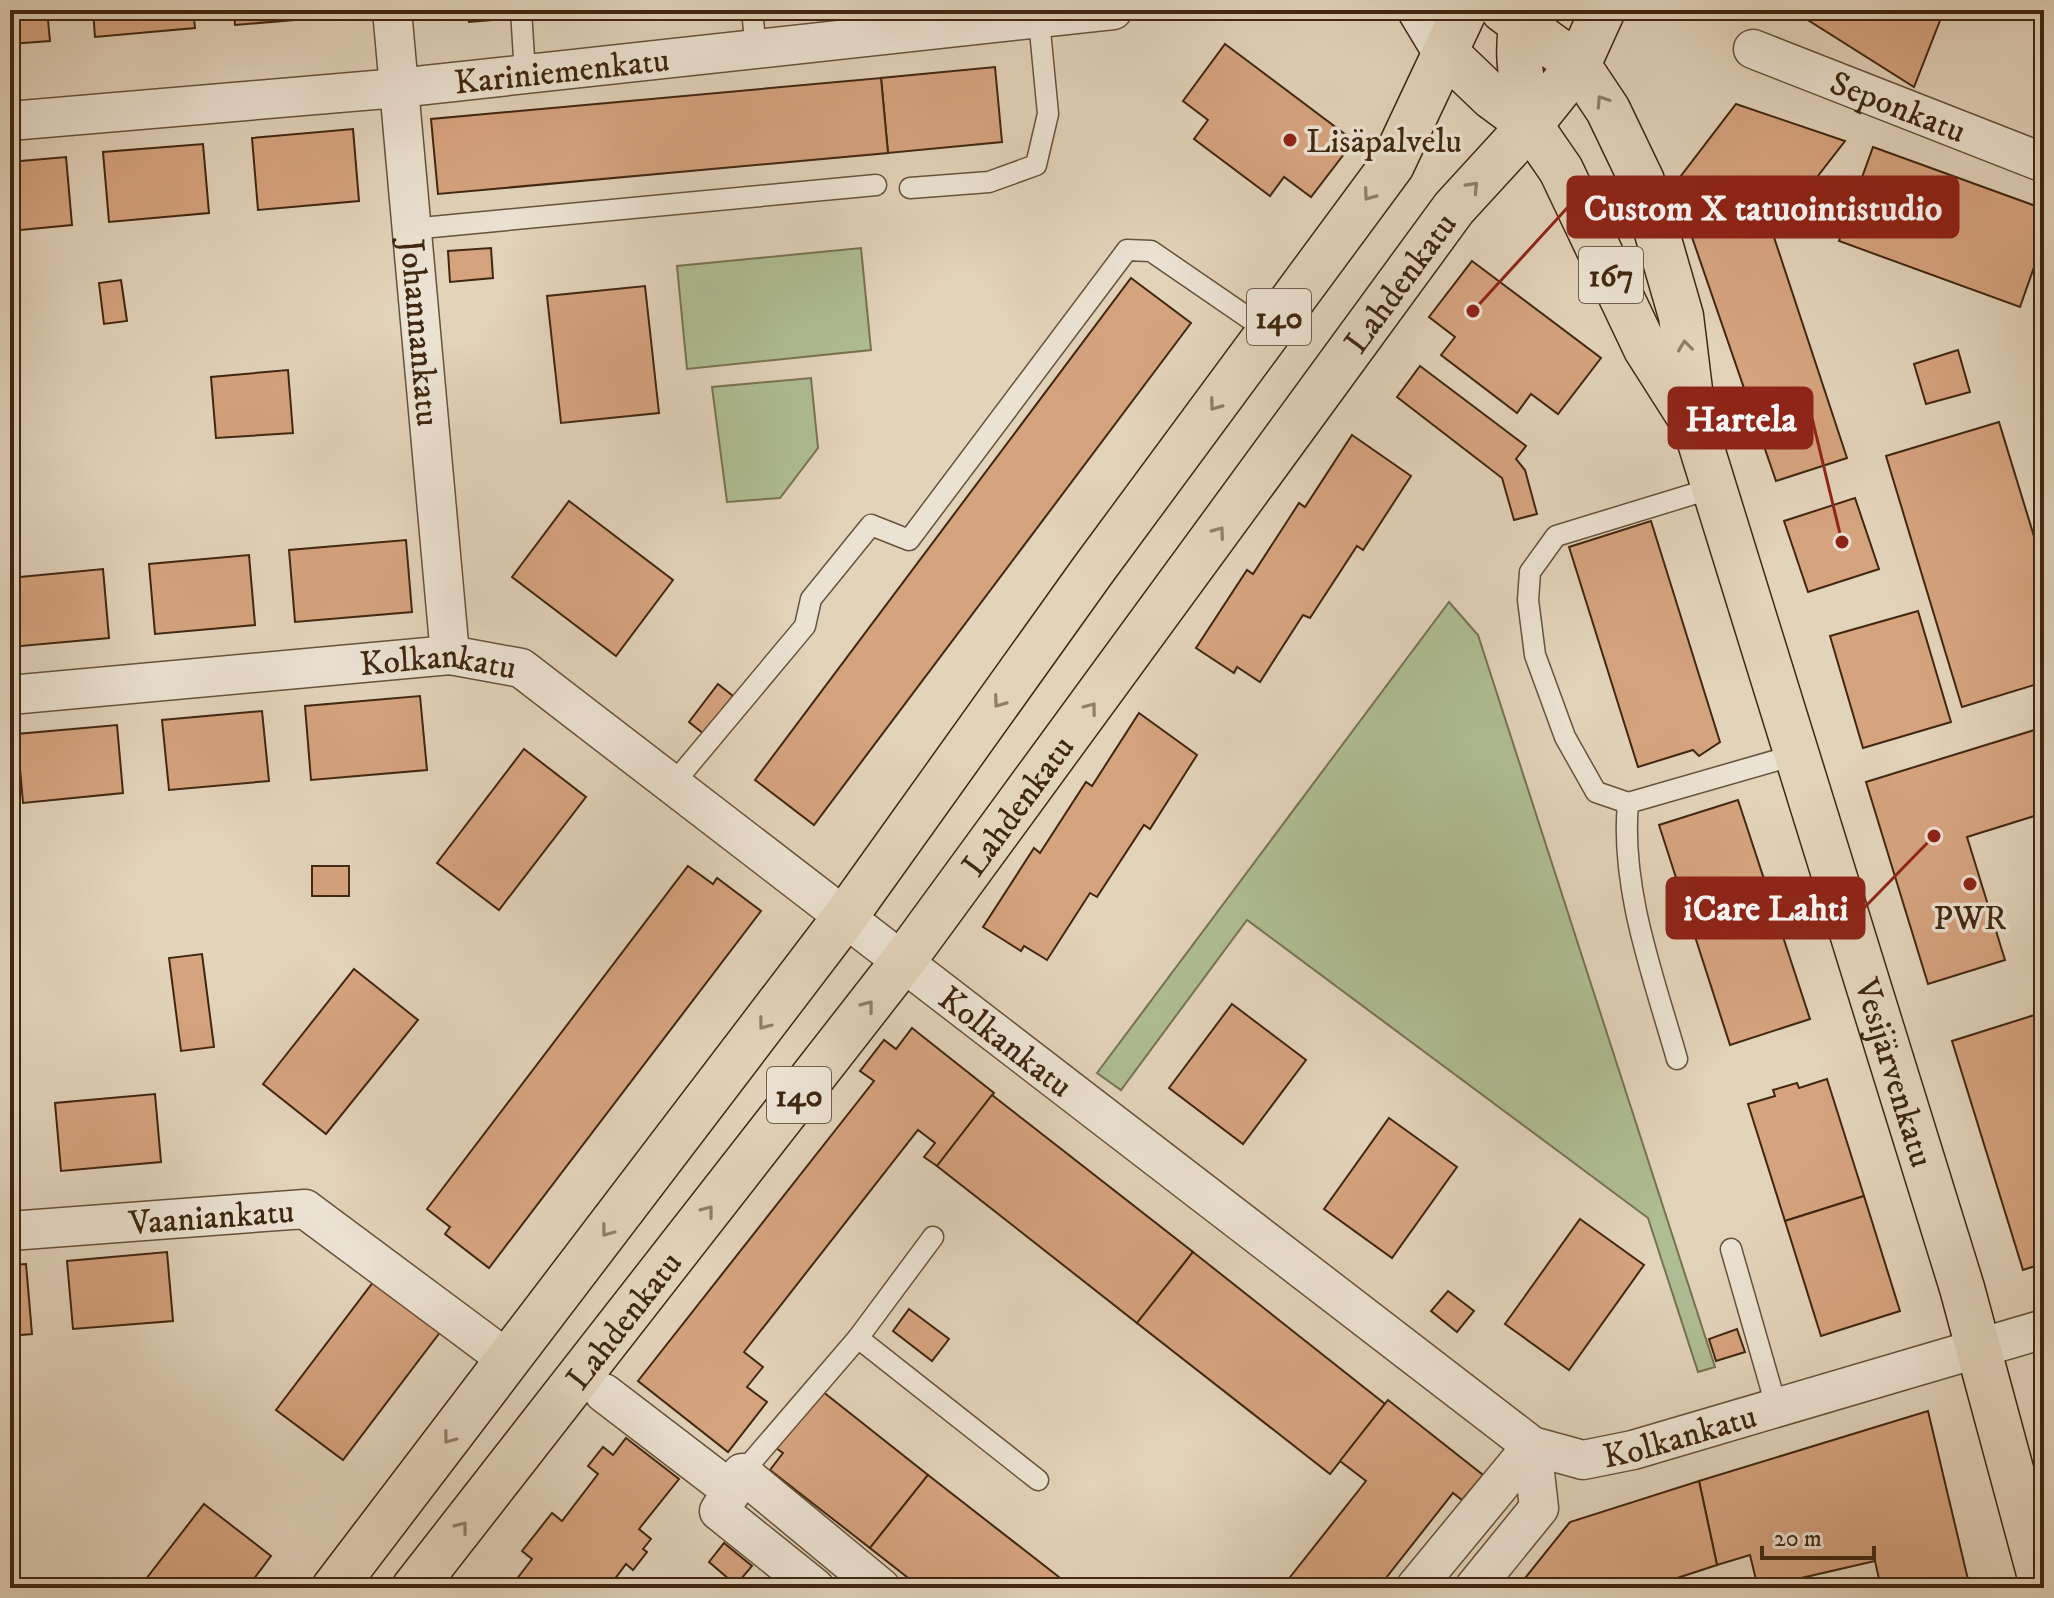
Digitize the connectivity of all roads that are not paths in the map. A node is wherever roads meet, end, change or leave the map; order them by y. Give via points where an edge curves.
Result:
1 (392, 10) edge
2 (521, 10) edge
3 (752, 10) edge
4 (1113, 10) edge
5 (1420, 10) edge
6 (1465, 10) edge
7 (1603, 10) edge
8 (1517, 14) edge
9 (946, 20) edge
10 (1039, 20) junction
11 (1753, 49) dead end
12 (756, 50) junction
13 (1446, 53) junction
14 (1578, 65) junction
15 (525, 74) junction
16 (398, 88) junction
17 (10, 121) edge
18 (1530, 125) junction
19 (2044, 163) edge
20 (876, 185) dead end
21 (910, 188) dead end
22 (411, 229) junction
23 (1269, 332) junction
24 (1694, 423) junction
25 (1713, 488) junction
26 (450, 655) junction
27 (10, 695) edge
28 (1795, 755) junction
29 (673, 784) junction
30 (1628, 803) junction
31 (845, 917) junction
32 (904, 960) junction
33 (1677, 1059) dead end
34 (10, 1231) edge
35 (933, 1237) dead end
36 (1731, 1249) dead end
37 (2044, 1329) edge
38 (858, 1338) junction
39 (1979, 1351) junction
40 (508, 1360) junction
41 (604, 1393) dead end
42 (1777, 1409) junction
43 (1532, 1446) junction
44 (1038, 1480) dead end
45 (737, 1482) junction
46 (808, 1528) junction
47 (1447, 1549) junction
48 (781, 1561) junction
49 (1478, 1583) edge
50 (334, 1588) edge
51 (414, 1588) edge
52 (815, 1588) edge
53 (881, 1588) edge
54 (1415, 1588) edge
55 (2043, 1588) edge

1 - 16 street, Johannankatu
2 - 15 lane
3 - 12 lane
4 - 10 street, Kariniemenkatu
5 - 13 street, Vesijärvenkatu
6 - 13 main road, Lahdenkatu / 140
7 - 14 main road, Lahdenkatu / 140
8 - 14 main road, Vesijärvenkatu / 167
8 - 18 main road via 1519,68
9 - 10 street, Kariniemenkatu
9 - 12 street, Kariniemenkatu
10 - 21 lane via 1048,114 1036,165 989,182
11 - 19 street, Seponkatu
12 - 15 street, Kariniemenkatu
13 - 18 main road, Vesijärvenkatu / 167
13 -> 23 main road, Lahdenkatu / 140 via 1392,165
14 - 18 main road, Lahdenkatu / 140
24 -> 14 main road, Vesijärvenkatu / 167 via 1681,316 1642,181 1608,110
15 - 16 street, Kariniemenkatu
16 - 17 street, Kariniemenkatu
16 - 22 street, Johannankatu
18 - 24 main road, Vesijärvenkatu / 167 via 1561,170 1646,349
32 -> 18 main road, Lahdenkatu / 140 via 1454,208
20 - 22 lane
22 - 26 street, Johannankatu
23 - 29 lane via 1151,251 1127,250 909,540 871,525 811,599 805,626
23 -> 31 main road, Lahdenkatu / 140
24 - 25 main road, Vesijärvenkatu / 167
25 - 28 main road, Vesijärvenkatu / 167
25 - 30 lane via 1556,536 1530,572 1535,655 1565,737 1596,792
26 - 27 street, Kolkankatu
26 - 29 street, Kolkankatu via 521,668
28 - 30 lane
28 - 39 main road, Vesijärvenkatu / 167
29 - 31 street, Kolkankatu
30 - 33 lane via 1624,844
31 - 32 street, Kolkankatu
31 -> 40 main road, Lahdenkatu / 140
32 - 43 street, Kolkankatu
51 -> 32 main road, Lahdenkatu / 140
34 - 40 street, Vaaniankatu via 305,1209
35 - 38 lane
36 - 42 lane
37 - 39 street, Kolkankatu
38 - 44 lane
38 - 45 lane
39 - 42 street, Kolkankatu
39 - 55 main road, Vesijärvenkatu / 167
40 -> 50 main road, Lahdenkatu / 140
41 - 45 street
42 - 43 street, Kolkankatu via 1583,1460
43 - 47 street
43 - 49 street via 1539,1508
45 - 46 street
45 - 48 street via 719,1511
46 - 48 street
46 - 53 street
47 - 49 street
47 - 54 street
48 - 52 street

